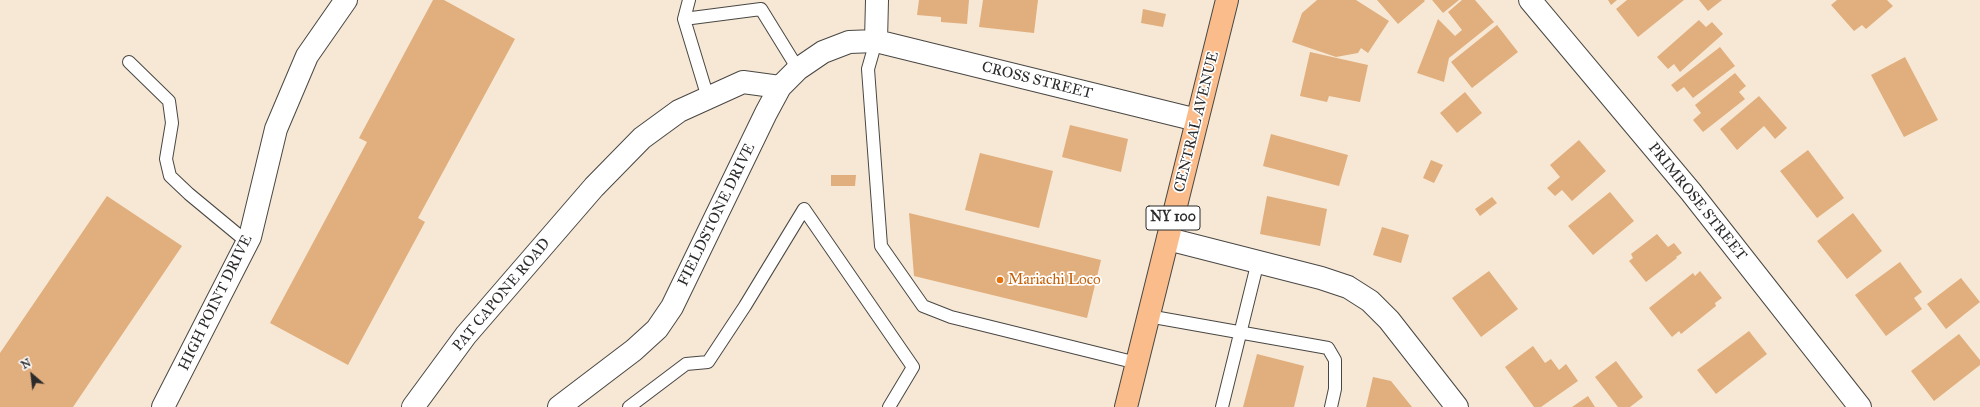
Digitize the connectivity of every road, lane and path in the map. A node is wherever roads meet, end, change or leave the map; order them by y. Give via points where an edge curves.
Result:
1 (346, 0) edge
2 (689, 0) edge
3 (876, 0) edge
4 (1227, 0) edge
5 (1530, 0) edge
6 (684, 19) junction
7 (876, 41) junction
8 (129, 62) dead end
9 (798, 69) junction
10 (780, 87) junction
11 (708, 98) junction
12 (1197, 120) junction
13 (1168, 239) junction
14 (247, 242) junction
15 (1258, 261) junction
16 (1148, 316) junction
17 (1240, 334) junction
18 (1137, 363) junction
19 (163, 407) edge
20 (413, 407) edge
21 (559, 407) edge
22 (629, 407) edge
23 (889, 407) edge
24 (1126, 407) edge
25 (1222, 407) edge
26 (1331, 407) edge
27 (1457, 407) edge
28 (1860, 407) edge

1 - 14 street, HIGH POINT DRIVE via 307,56 276,129
2 - 6 lane
3 - 7 street
4 - 12 main road, CENTRAL AVENUE / NY 100
5 - 28 street, PRIMROSE STREET via 1691,192
6 - 9 lane via 761,9
6 - 11 lane
7 - 9 street, FIELDSTONE DRIVE via 849,42 823,52
7 - 12 street, CROSS STREET
7 - 18 lane via 868,69 880,246 923,306 951,317
8 - 14 lane via 169,101 172,123 166,159 170,176
9 - 10 street, FIELDSTONE DRIVE
10 - 11 street, PAT CAPONE ROAD via 743,82
10 - 21 street, FIELDSTONE DRIVE via 672,307 657,329 634,350
11 - 20 street, PAT CAPONE ROAD via 679,111 642,138 594,186 466,335
12 - 13 main road, CENTRAL AVENUE / NY 100
13 - 15 street
13 - 16 main road, CENTRAL AVENUE / NY 100
14 - 19 street, HIGH POINT DRIVE
15 - 17 lane
15 - 27 street via 1348,287 1370,301 1389,320
16 - 17 lane
16 - 18 main road, CENTRAL AVENUE / NY 100
17 - 25 lane
17 - 26 lane via 1328,348 1335,360 1335,390
18 - 24 main road, CENTRAL AVENUE / NY 100
22 - 23 lane via 686,364 708,362 804,209 913,367

